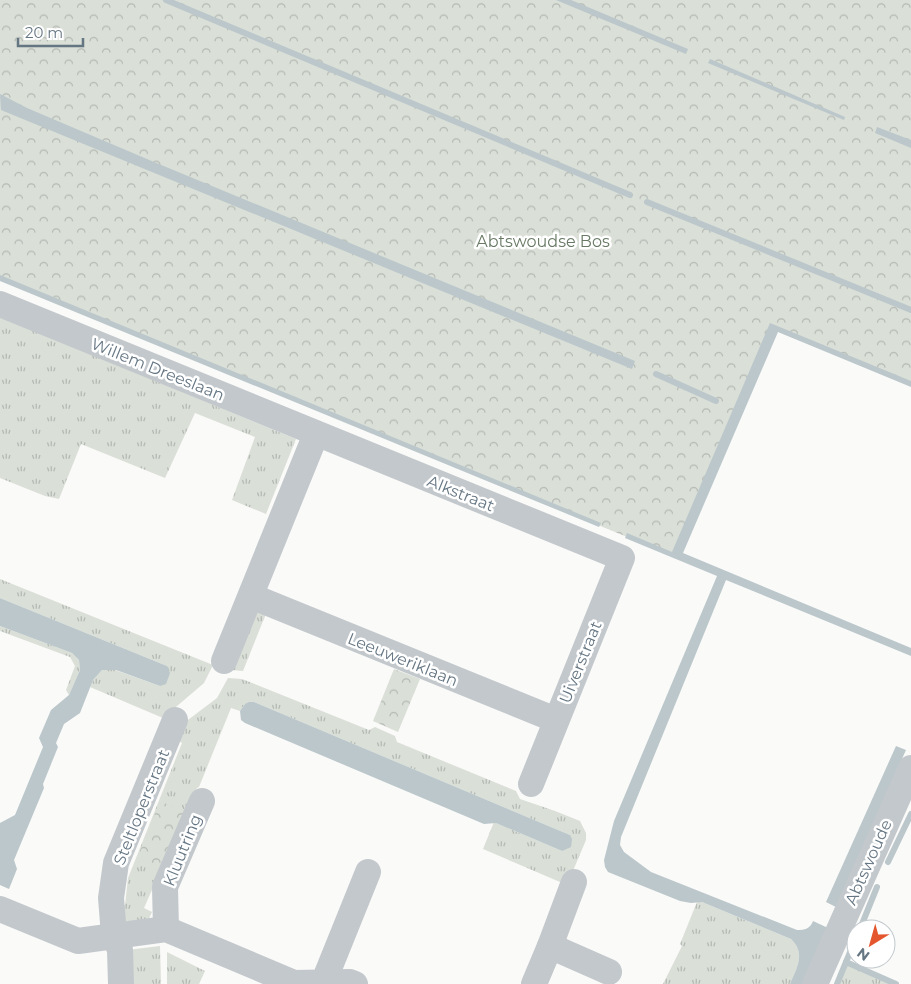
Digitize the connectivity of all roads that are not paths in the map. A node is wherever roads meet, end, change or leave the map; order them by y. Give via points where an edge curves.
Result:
1 (0, 304) edge
2 (316, 434) junction
3 (605, 552) joint
4 (251, 596) junction
5 (224, 661) dead end
6 (175, 720) dead end
7 (556, 720) junction
8 (910, 775) edge
9 (531, 784) dead end
10 (202, 801) dead end
11 (368, 872) dead end
12 (574, 882) dead end
13 (0, 909) edge
14 (166, 929) junction
15 (114, 935) junction
16 (550, 946) junction
17 (609, 972) dead end
18 (324, 981) junction
19 (294, 983) edge
20 (120, 984) edge
21 (355, 984) edge
22 (534, 984) edge
23 (814, 984) edge

1 - 2 street, Willem Dreeslaan
2 - 3 street, Alkstraat
2 - 4 street
3 - 7 street, Uiverstraat via 622,558
4 - 5 street
4 - 7 street, Leeuweriklaan
6 - 15 street, Steltloperstraat via 116,863 111,898
7 - 9 street, Uiverstraat
8 - 23 street, Abtswoude
10 - 14 street, Kluutring via 165,887
11 - 18 street
12 - 16 street
13 - 15 street via 78,941
14 - 15 street
14 - 19 street
15 - 20 street, Steltloperstraat via 120,950
16 - 17 street
16 - 22 street
18 - 19 street
18 - 21 street

